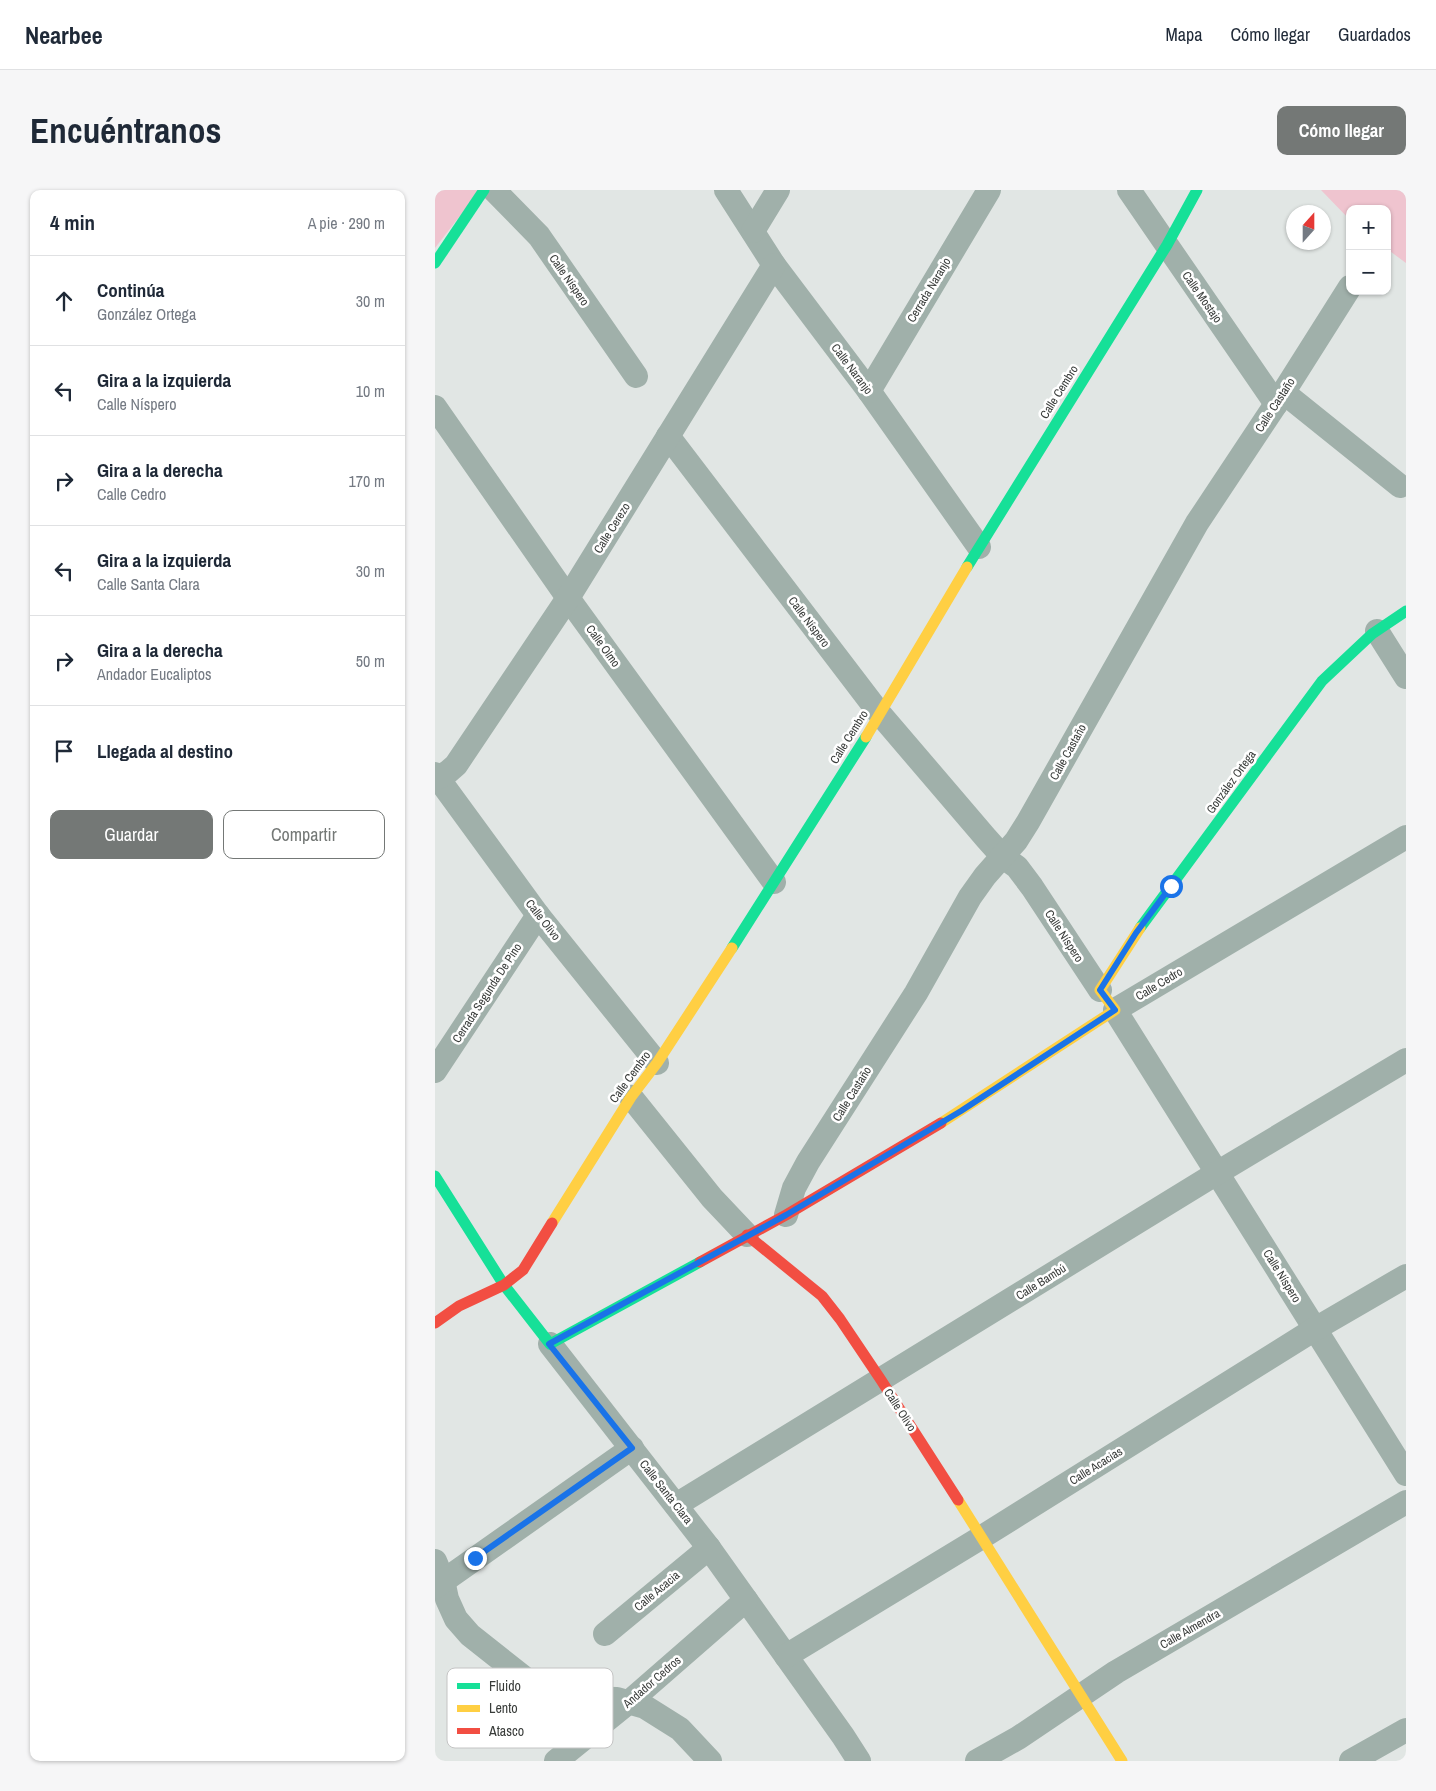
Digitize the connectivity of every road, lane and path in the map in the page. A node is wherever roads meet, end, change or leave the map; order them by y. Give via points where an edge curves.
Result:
1 (484, 190) edge
2 (494, 190) edge
3 (726, 190) edge
4 (778, 190) edge
5 (989, 190) edge
6 (1129, 190) edge
7 (1197, 190) edge
8 (753, 231) junction
9 (1167, 245) junction
10 (435, 263) edge
11 (775, 265) junction
12 (1346, 294) edge
13 (636, 376) dead end
14 (869, 391) junction
15 (1280, 398) junction
16 (435, 407) edge
17 (668, 436) junction
18 (1400, 486) dead end
19 (979, 547) junction
20 (568, 598) junction
21 (1406, 611) edge
22 (1377, 631) junction
23 (1406, 677) edge
24 (880, 714) junction
25 (436, 777) edge
26 (1406, 837) edge
27 (1003, 857) junction
28 (774, 882) junction
29 (538, 915) junction
30 (1100, 990) junction
31 (1115, 1010) junction
32 (1406, 1060) edge
33 (657, 1063) junction
34 (435, 1071) edge
35 (631, 1097) junction
36 (1217, 1173) junction
37 (435, 1176) edge
38 (786, 1215) junction
39 (747, 1235) junction
40 (1406, 1276) edge
41 (503, 1285) junction
42 (435, 1323) edge
43 (1315, 1329) junction
44 (549, 1344) junction
45 (881, 1380) junction
46 (632, 1448) junction
47 (1406, 1474) edge
48 (1406, 1502) edge
49 (676, 1504) junction
50 (982, 1538) junction
51 (709, 1548) junction
52 (438, 1576) edge
53 (746, 1600) junction
54 (605, 1634) dead end
55 (786, 1656) junction
56 (512, 1668) edge
57 (1080, 1696) junction
58 (613, 1699) edge
59 (629, 1702) junction
60 (613, 1715) edge
61 (1406, 1730) edge
62 (572, 1748) edge
63 (556, 1761) edge
64 (710, 1761) edge
65 (859, 1761) edge
66 (977, 1761) edge
67 (1122, 1761) edge
68 (1351, 1761) edge

1 - 10 street
2 - 13 street, Calle Níspero via 539,236
3 - 8 street, Calle Naranjo
4 - 8 street
5 - 14 street, Cerrada Naranjo
6 - 9 street, Calle Mostajo
7 - 9 street, Calle Cembro
8 - 11 street, Calle Naranjo
9 - 15 street, Calle Mostajo
9 - 19 street, Calle Cembro
11 - 14 street, Calle Naranjo
11 - 17 street, Calle Cerezo
12 - 15 street, Calle Castaño
14 - 19 street, Calle Naranjo
15 - 18 street, Calle Mostajo
15 - 27 street, Calle Castaño via 1197,523 1028,822
16 - 20 street, Calle Olmo
17 - 20 street, Calle Cerezo
17 - 24 street, Calle Níspero
19 - 24 street, Calle Cembro
20 - 25 street, Calle Cerezo via 456,765
20 - 28 street, Calle Olmo
21 - 22 street, González Ortega
22 - 23 street
22 - 30 street, González Ortega via 1322,681 1136,933
24 - 27 street, Calle Níspero
24 - 28 street, Calle Cembro
25 - 29 street, Calle Olivo
26 - 31 street, Calle Cedro
27 - 30 street, Calle Níspero via 1017,867 1032,887
27 - 38 street, Calle Castaño via 970,897 916,993 808,1162
28 - 33 street, Calle Cembro
29 - 33 street, Calle Olivo
29 - 34 street, Cerrada Segunda De Pino
30 - 31 street, Calle Níspero
31 - 36 street, Calle Níspero
31 - 38 street, Calle Cedro via 961,1111
32 - 36 street, Calle Bambú
33 - 35 street, Calle Cembro
35 - 39 street, Calle Olivo via 712,1198
35 - 41 street, Calle Cembro via 523,1270
36 - 43 street, Calle Níspero
36 - 45 street, Calle Bambú
37 - 41 street, Calle Santa Clara
38 - 39 street, Calle Cedro
39 - 44 street, Calle Cedro
39 - 45 street, Calle Olivo via 822,1296
40 - 43 street, Calle Acacias
41 - 42 street, Calle Cembro via 459,1306
41 - 44 street, Calle Santa Clara
43 - 47 street, Calle Níspero
43 - 50 street, Calle Acacias
44 - 46 street, Calle Santa Clara
45 - 49 street, Calle Bambú
45 - 50 street, Calle Olivo
46 - 49 street, Calle Santa Clara
46 - 52 street
48 - 57 street, Calle Almendra
49 - 51 street, Calle Santa Clara
50 - 55 street, Calle Acacias
50 - 57 street, Calle Olivo
51 - 53 street, Calle Santa Clara
51 - 54 street, Calle Acacia
52 - 56 street via 456,1619 469,1634
53 - 55 street, Calle Santa Clara
53 - 59 street, Andador Cedros
55 - 65 street, Calle Santa Clara
57 - 66 street, Calle Almendra
57 - 67 street, Calle Olivo
58 - 59 street
59 - 60 street, Andador Cedros
59 - 64 street via 645,1707 680,1729
61 - 68 street
62 - 63 street, Andador Cedros

